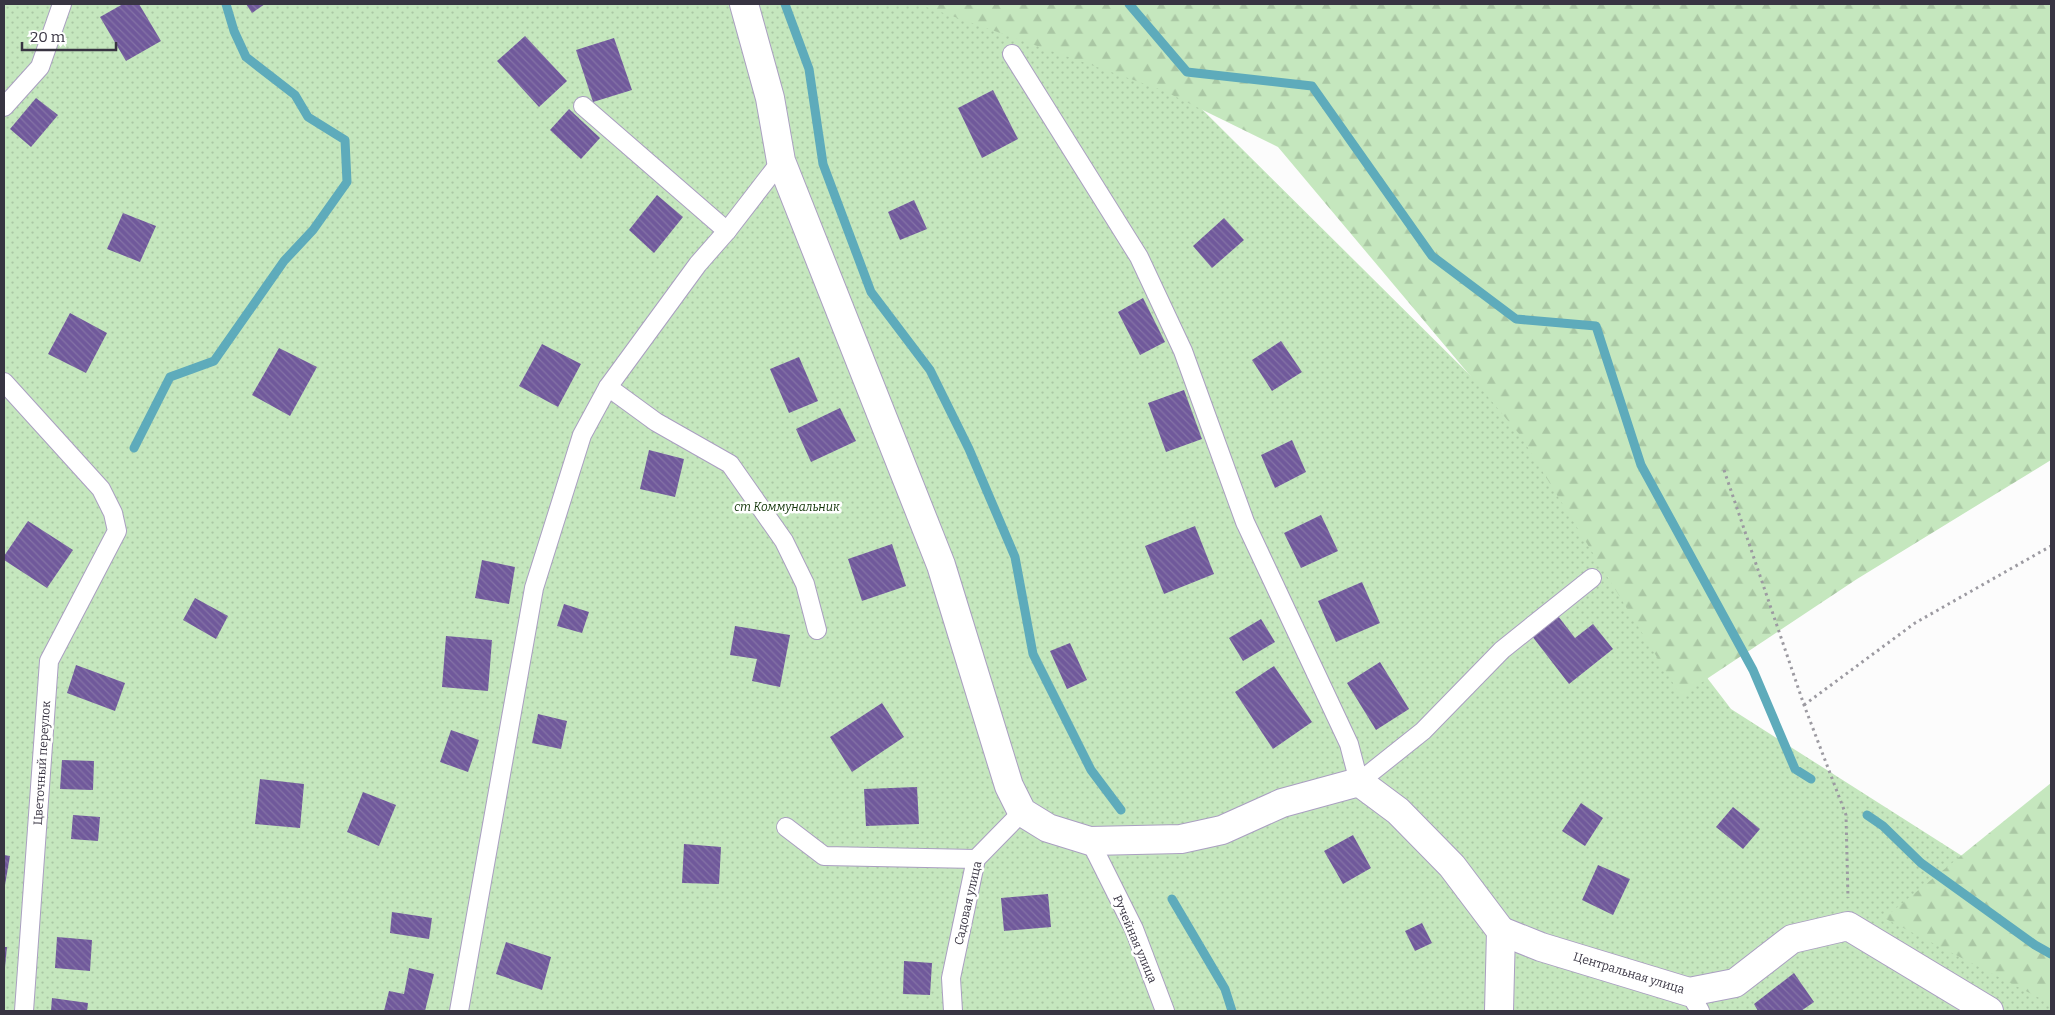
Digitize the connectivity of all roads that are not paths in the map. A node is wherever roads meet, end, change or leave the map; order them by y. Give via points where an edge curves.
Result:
1 (62, 4) edge
2 (744, 4) edge
3 (1012, 54) dead end
4 (583, 106) dead end
5 (4, 107) edge
6 (781, 161) junction
7 (727, 231) junction
8 (4, 382) edge
9 (608, 387) junction
10 (1592, 578) dead end
11 (817, 630) dead end
12 (1359, 782) junction
13 (1022, 812) junction
14 (786, 828) dead end
15 (1090, 841) junction
16 (976, 858) junction
17 (1501, 931) junction
18 (1694, 1002) edge
19 (24, 1011) edge
20 (460, 1011) edge
21 (953, 1011) edge
22 (1165, 1011) edge
23 (1499, 1011) edge
24 (1990, 1011) edge

1 - 5 lane via 40,67
2 - 6 street via 770,98
3 - 12 lane via 1139,257 1183,351 1245,522 1349,744
4 - 7 lane
6 - 7 lane
6 - 13 street via 940,565 1009,786
7 - 9 lane via 698,264
8 - 19 lane, Цветочный переулок via 101,489 113,513 117,531 49,661
9 - 11 lane via 656,422 730,464 784,541 805,584
9 - 20 lane via 582,435 534,588
10 - 12 lane via 1502,650 1424,731
12 - 15 street via 1282,803 1222,830 1180,840
12 - 17 street via 1398,811 1452,866
13 - 15 street via 1048,828
13 - 16 lane, Садовая улица
14 - 16 lane via 824,856
15 - 22 lane, Ручейная улица via 1134,929
16 - 21 lane, Садовая улица via 951,978
17 - 18 street, Центральная улица
17 - 23 street
18 - 24 street, Центральная улица via 1735,983 1792,939 1848,926

